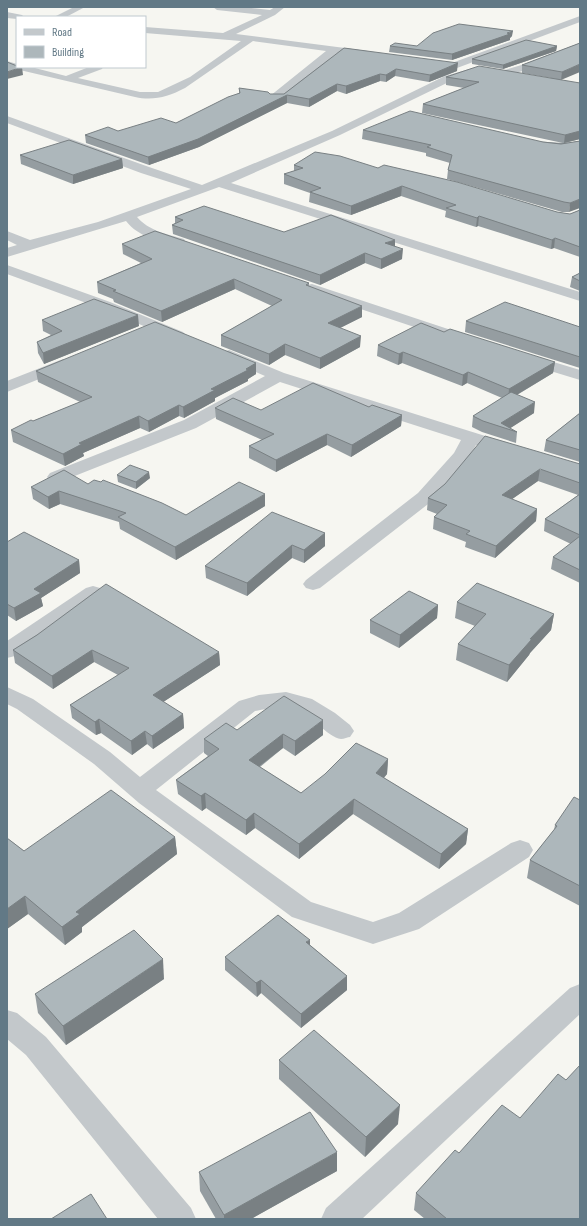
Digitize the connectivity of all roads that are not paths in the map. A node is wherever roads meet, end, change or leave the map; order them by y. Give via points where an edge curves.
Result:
1 (81, 7) edge
2 (217, 7) edge
3 (280, 7) edge
4 (272, 13) junction
5 (61, 16) edge
6 (580, 19) edge
7 (146, 30) edge
8 (157, 31) junction
9 (225, 36) junction
10 (146, 37) edge
11 (250, 38) junction
12 (580, 46) edge
13 (334, 50) junction
14 (380, 56) edge
15 (446, 66) junction
16 (23, 68) edge
17 (95, 68) edge
18 (484, 70) junction
19 (502, 74) junction
20 (450, 78) junction
21 (526, 78) edge
22 (67, 79) junction
23 (274, 98) edge
24 (385, 108) junction
25 (406, 113) edge
26 (7, 119) edge
27 (293, 152) junction
28 (317, 156) edge
29 (219, 183) junction
30 (203, 189) junction
31 (129, 216) junction
32 (7, 235) edge
33 (29, 245) junction
34 (192, 247) edge
35 (7, 253) edge
36 (7, 269) edge
37 (297, 283) edge
38 (580, 297) edge
39 (156, 326) junction
40 (134, 334) edge
41 (460, 337) edge
42 (192, 340) edge
43 (213, 349) edge
44 (512, 354) edge
45 (77, 358) edge
46 (580, 375) edge
47 (278, 376) junction
48 (7, 387) edge
49 (471, 438) junction
50 (522, 453) edge
51 (90, 478) dead end
52 (313, 584) dead end
53 (93, 592) edge
54 (7, 650) edge
55 (7, 695) edge
56 (342, 731) dead end
57 (140, 790) junction
58 (520, 850) dead end
59 (580, 996) edge
60 (7, 1022) edge
61 (179, 1219) edge
62 (338, 1219) edge

1 - 5 street
2 - 4 street
3 - 4 street
4 - 9 street
6 - 15 street
7 - 8 street
8 - 9 street
8 - 10 street
9 - 11 street
11 - 13 street
11 - 22 street via 182,85 160,95 148,96
12 - 19 street
13 - 14 street
13 - 23 street
15 - 18 street
15 - 20 street
16 - 22 street
17 - 22 street
18 - 19 street
18 - 20 street
19 - 21 street
20 - 24 street
24 - 25 street
24 - 27 street
26 - 30 street
27 - 28 street
27 - 29 street
29 - 30 street
29 - 38 street
30 - 31 street
31 - 33 street
31 - 34 street via 135,225 145,231
32 - 33 street
33 - 35 street
36 - 39 street
37 - 41 street
39 - 40 street
39 - 42 street
43 - 47 street
44 - 46 street
45 - 48 street
47 - 49 street
47 - 51 street via 190,424 63,474
49 - 50 street
49 - 52 street via 462,455 425,497
53 - 54 street
55 - 57 street via 25,704 102,758
56 - 57 street via 297,701 263,700 246,706
57 - 58 street via 302,910 373,933 409,921
59 - 62 street
60 - 61 street via 36,1046

